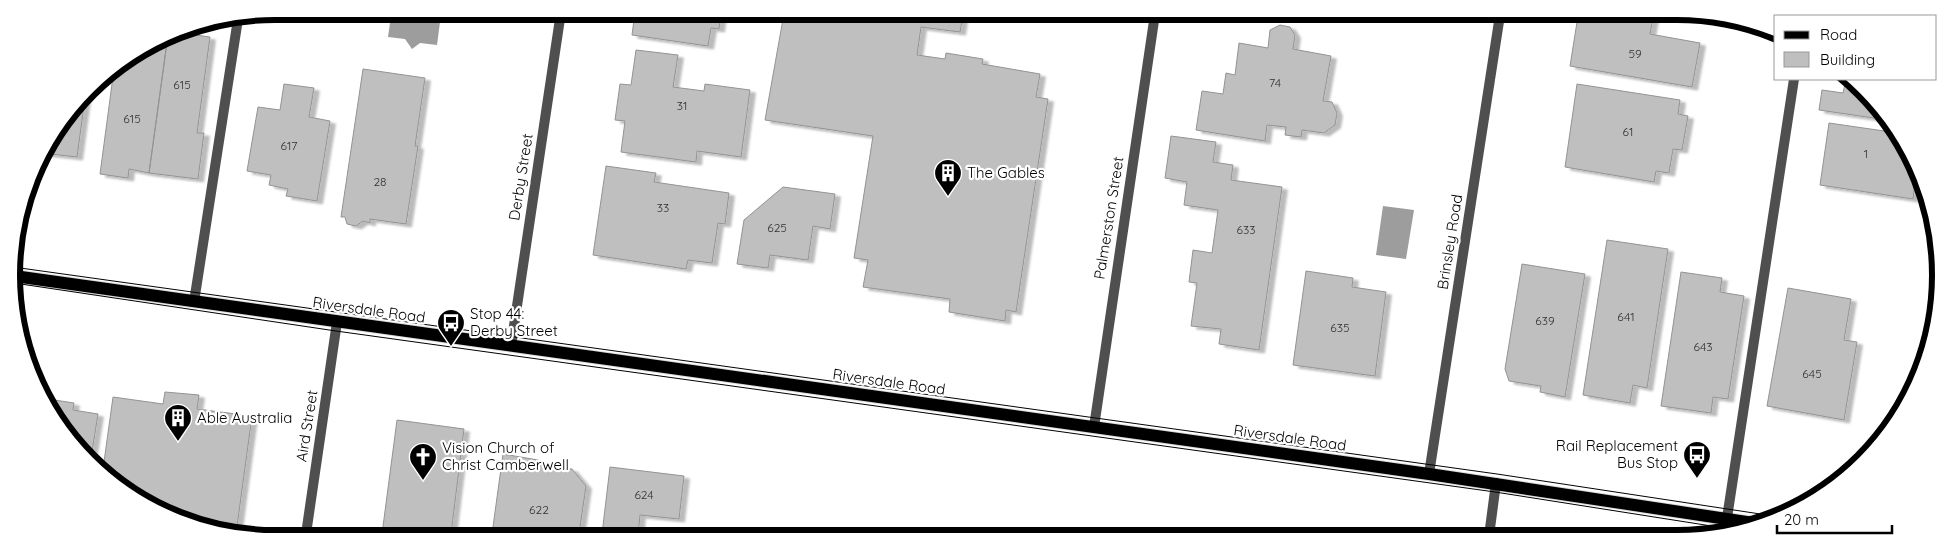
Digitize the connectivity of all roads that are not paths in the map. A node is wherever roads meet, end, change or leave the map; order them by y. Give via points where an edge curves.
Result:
1 (561, 20) edge
2 (1154, 20) edge
3 (1499, 20) edge
4 (237, 23) edge
5 (1794, 80) edge
6 (20, 277) edge
7 (194, 302) junction
8 (337, 322) junction
9 (511, 346) junction
10 (1094, 427) junction
11 (1429, 474) junction
12 (1496, 483) junction
13 (1727, 518) junction
14 (1743, 521) edge
15 (307, 530) edge
16 (1489, 530) edge

1 - 9 street, Derby Street
2 - 10 street, Palmerston Street
3 - 11 street, Brinsley Road
4 - 7 street
5 - 13 street
6 - 7 main road, Riversdale Road
7 - 8 main road, Riversdale Road
8 - 9 main road, Riversdale Road
8 - 15 street, Aird Street
9 - 10 main road, Riversdale Road
10 - 11 main road, Riversdale Road
11 - 12 main road, Riversdale Road
12 - 13 main road, Riversdale Road
12 - 16 street
13 - 14 main road, Riversdale Road

